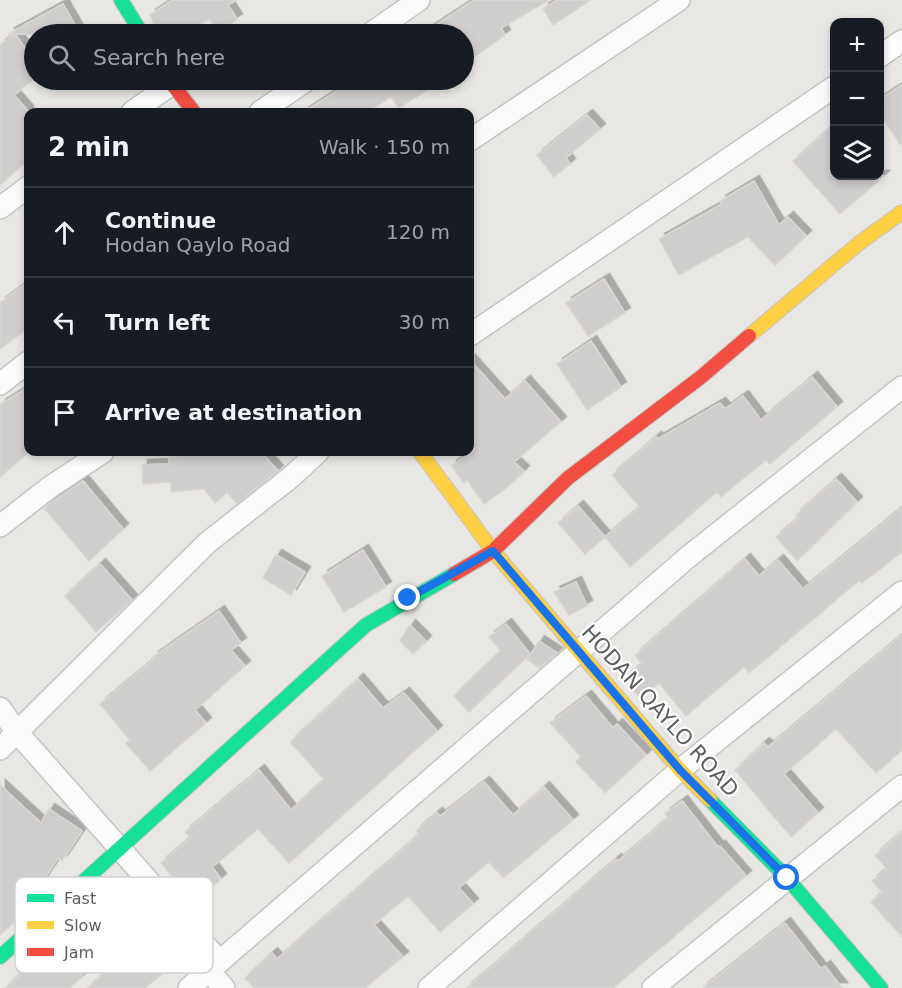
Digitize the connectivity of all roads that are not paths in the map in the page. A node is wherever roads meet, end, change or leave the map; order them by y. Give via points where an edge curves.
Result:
1 (121, 0) edge
2 (419, 0) edge
3 (679, 0) edge
4 (136, 24) edge
5 (384, 24) edge
6 (902, 41) edge
7 (884, 53) edge
8 (160, 90) edge
9 (176, 90) edge
10 (292, 90) edge
11 (830, 90) edge
12 (137, 108) edge
13 (191, 108) edge
14 (266, 108) edge
15 (474, 137) edge
16 (24, 190) edge
17 (0, 208) edge
18 (902, 212) edge
19 (474, 332) edge
20 (24, 365) edge
21 (0, 384) edge
22 (902, 387) edge
23 (97, 456) edge
24 (314, 456) edge
25 (423, 456) edge
26 (0, 526) edge
27 (493, 551) junction
28 (902, 592) edge
29 (579, 652) junction
30 (0, 708) edge
31 (16, 731) junction
32 (0, 749) edge
33 (680, 770) junction
34 (902, 786) edge
35 (120, 850) junction
36 (90, 877) edge
37 (142, 877) edge
38 (787, 878) junction
39 (15, 944) edge
40 (0, 957) edge
41 (214, 966) joint
42 (206, 973) edge
43 (189, 988) edge
44 (224, 988) edge
45 (429, 988) edge
46 (653, 988) edge
47 (882, 988) edge

1 - 4 street
2 - 5 street
3 - 15 street
6 - 7 street
8 - 12 street
9 - 13 street
10 - 14 street
11 - 19 street
16 - 17 street
18 - 27 street via 858,244 701,376 568,478
20 - 21 street
22 - 29 street via 688,557
23 - 26 street
24 - 31 street via 207,543
25 - 27 street, HODAN QAYLO ROAD
27 - 29 street, HODAN QAYLO ROAD
27 - 35 street via 366,625
28 - 33 street
29 - 33 street, HODAN QAYLO ROAD
29 - 41 street
30 - 31 street
31 - 32 street
31 - 35 street
33 - 38 street, HODAN QAYLO ROAD
33 - 45 street
34 - 38 street
35 - 36 street
35 - 37 street
38 - 46 street
38 - 47 street, HODAN QAYLO ROAD
39 - 40 street
41 - 44 street
42 - 43 street

